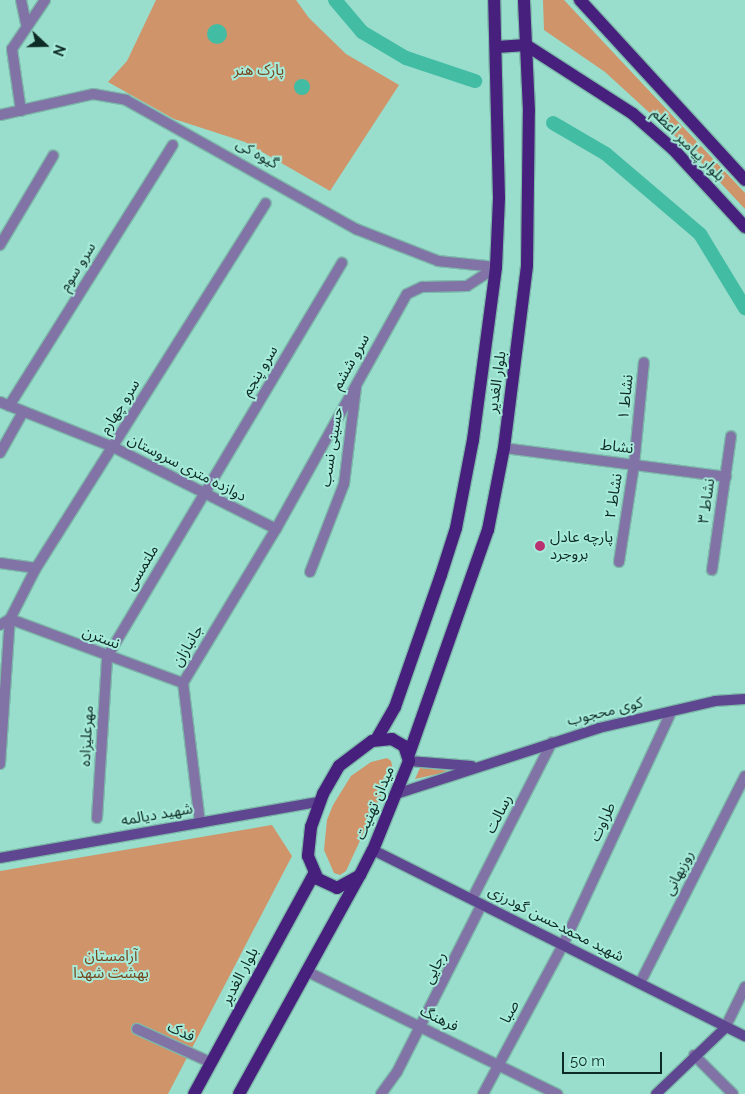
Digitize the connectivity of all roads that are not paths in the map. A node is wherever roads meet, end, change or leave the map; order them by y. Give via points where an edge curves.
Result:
1 (21, 0) edge
2 (45, 0) edge
3 (494, 0) edge
4 (524, 0) edge
5 (580, 0) edge
6 (26, 23) junction
7 (526, 45) junction
8 (497, 47) junction
9 (21, 111) junction
10 (0, 115) edge
11 (173, 145) dead end
12 (53, 156) dead end
13 (745, 180) edge
14 (266, 203) dead end
15 (745, 227) edge
16 (0, 245) edge
17 (342, 263) dead end
18 (496, 267) junction
19 (644, 362) dead end
20 (357, 381) junction
21 (5, 404) edge
22 (23, 412) junction
23 (731, 436) dead end
24 (112, 447) junction
25 (504, 448) junction
26 (0, 453) edge
27 (634, 465) junction
28 (726, 477) junction
29 (204, 494) junction
30 (276, 528) junction
31 (619, 562) dead end
32 (0, 563) edge
33 (36, 568) junction
34 (712, 570) dead end
35 (310, 572) dead end
36 (10, 619) junction
37 (0, 626) edge
38 (106, 657) junction
39 (184, 683) junction
40 (745, 699) edge
41 (671, 712) junction
42 (376, 740) junction
43 (552, 742) junction
44 (409, 758) junction
45 (0, 764) edge
46 (476, 766) junction
47 (745, 776) edge
48 (396, 794) junction
49 (319, 802) junction
50 (97, 818) dead end
51 (200, 823) junction
52 (373, 850) junction
53 (0, 858) edge
54 (314, 874) junction
55 (360, 875) junction
56 (472, 899) junction
57 (482, 904) junction
58 (563, 945) junction
59 (306, 971) junction
60 (640, 983) junction
61 (745, 987) edge
62 (421, 1027) junction
63 (137, 1028) dead end
64 (724, 1028) junction
65 (745, 1036) edge
66 (694, 1055) junction
67 (212, 1063) junction
68 (499, 1065) junction
69 (194, 1094) edge
70 (240, 1094) edge
71 (381, 1094) edge
72 (483, 1094) edge
73 (558, 1094) edge
74 (656, 1094) edge
75 (733, 1094) edge

1 - 6 street
2 - 6 street
3 - 8 main road, بلوار الغدیر
4 - 7 main road, بلوار الغدیر
5 - 13 main road, بلوار پیامبر اعظم
6 - 9 street via 12,49
7 - 8 main road
7 - 15 main road, بلوار پیامبر اعظم via 649,126
7 - 25 main road, بلوار الغدیر via 527,264
8 - 18 main road, بلوار الغدیر via 499,198
9 - 10 street, گیوه کی
9 - 18 street, گیوه کی via 93,94 126,100 356,229 438,261
11 - 21 street, سرو سوم
12 - 16 street
14 - 24 street, سرو چهارم
17 - 29 street, سرو پنجم
18 - 20 street, سرو ششم via 467,286 422,287 407,294
18 - 42 main road, بلوار الغدیر via 473,440 456,528 395,707
19 - 27 street, نشاط ۱
20 - 30 street, سرو ششم
20 - 35 street, حسینی نسب via 344,484
21 - 22 street, دوازده متری سروستان
22 - 24 street, دوازده متری سروستان
22 - 26 street
23 - 28 street, نشاط ۳
24 - 29 street, دوازده متری سروستان
24 - 33 street, سرو چهارم
25 - 27 street, نشاط
25 - 44 main road, بلوار الغدیر via 488,530
27 - 28 street, نشاط
27 - 31 street, نشاط ۲
28 - 34 street, نشاط ۳
29 - 30 street, دوازده متری سروستان
29 - 38 street, ملتمسی
30 - 39 street, جانبازان
32 - 33 street
33 - 36 street, سرو چهارم
36 - 37 street, سرو چهارم
36 - 38 street, نسترن
36 - 45 street
38 - 39 street, نسترن
38 - 50 street, مهرعلیزاده
39 - 51 street, جانبازان
40 - 41 street, کوی محجوب via 715,701
41 - 43 street, کوی محجوب
41 - 58 street, طراوت
42 - 44 main road, میدان تهنیت via 400,743
42 - 49 main road via 361,747 339,766
43 - 46 street, کوی محجوب
43 - 56 street, رسالت
44 - 46 street
44 - 48 main road, میدان تهنیت
46 - 48 street, کوی محجوب
47 - 60 street, روزبهانی
48 - 52 main road, میدان تهنیت
49 - 51 street, شهید دیالمه
49 - 54 main road via 308,843
51 - 53 street, شهید دیالمه
52 - 55 main road, میدان تهنیت
52 - 56 street, شهید محمدحسن گودرزی
54 - 55 main road via 337,888
54 - 67 main road, بلوار الغدیر
55 - 59 main road
56 - 57 street, شهید محمدحسن گودرزی
57 - 58 street, شهید محمدحسن گودرزی
57 - 62 street, رجایی
58 - 60 street, شهید محمدحسن گودرزی
58 - 68 street, صبا
59 - 62 street, فرهنگ
59 - 70 main road
60 - 64 street, شهید محمدحسن گودرزی
61 - 64 street
62 - 68 street, فرهنگ
62 - 71 street, رجایی
63 - 67 street, فدک
64 - 65 street, شهید محمدحسن گودرزی
64 - 66 street
66 - 74 street
66 - 75 street
67 - 69 main road, بلوار الغدیر
68 - 72 street, صبا
68 - 73 street, فرهنگ

